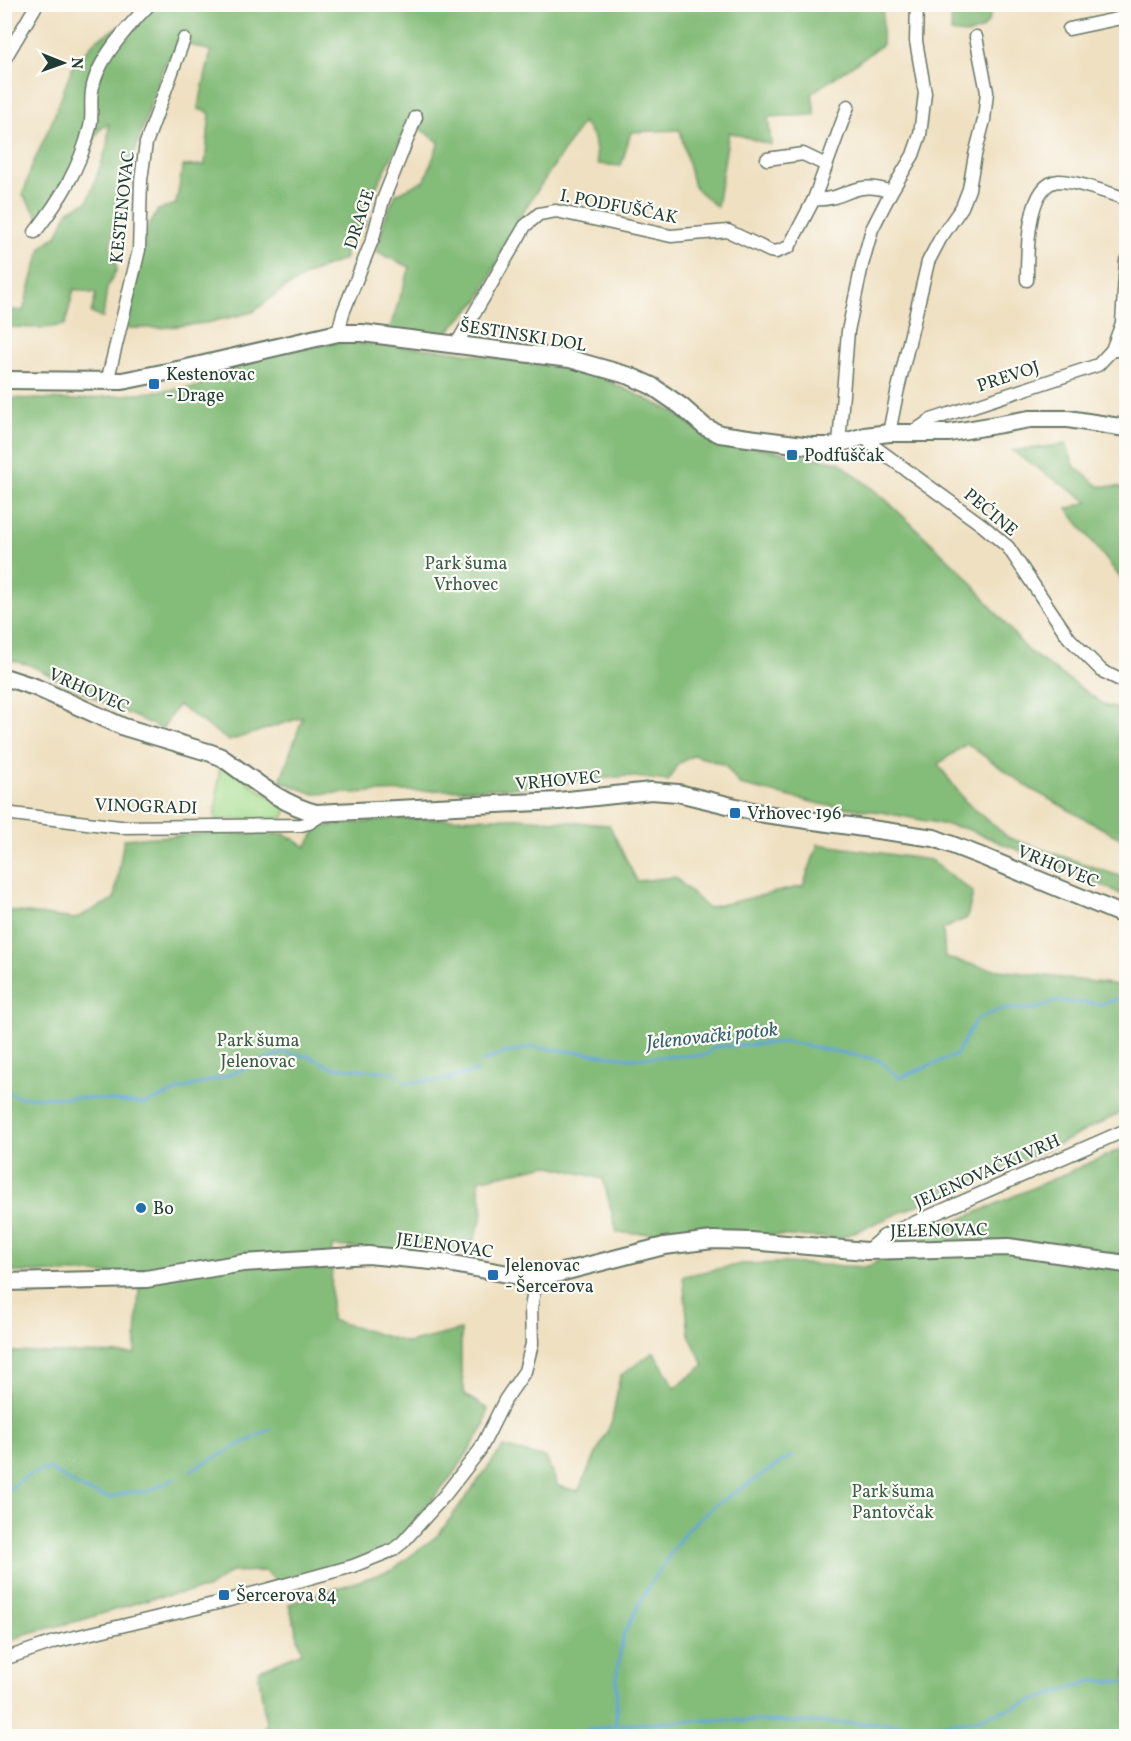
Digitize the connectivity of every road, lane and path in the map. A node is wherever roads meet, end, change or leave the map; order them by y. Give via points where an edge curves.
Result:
1 (37, 4) edge
2 (150, 4) edge
3 (918, 4) edge
4 (1126, 17) edge
5 (1069, 29) dead end
6 (976, 37) dead end
7 (184, 39) dead end
8 (4, 60) edge
9 (848, 106) dead end
10 (416, 117) dead end
11 (767, 159) dead end
12 (826, 165) junction
13 (891, 192) junction
14 (814, 199) junction
15 (1126, 199) edge
16 (35, 232) dead end
17 (1126, 261) edge
18 (1027, 280) dead end
19 (338, 333) junction
20 (456, 345) junction
21 (1112, 350) junction
22 (1126, 350) edge
23 (4, 380) edge
24 (107, 382) junction
25 (1126, 428) edge
26 (890, 433) junction
27 (912, 433) junction
28 (866, 436) junction
29 (839, 444) junction
30 (4, 677) edge
31 (1126, 683) edge
32 (295, 806) junction
33 (4, 813) edge
34 (325, 813) junction
35 (286, 826) junction
36 (1126, 916) edge
37 (1126, 1130) edge
38 (866, 1251) junction
39 (1126, 1264) edge
40 (536, 1279) junction
41 (4, 1282) edge
42 (4, 1659) edge

1 - 8 street
2 - 16 street via 117,40 99,69 85,143 66,189
3 - 13 street via 916,41 924,86 922,122 913,155
4 - 5 street
6 - 26 street via 987,92 984,120 962,207 928,262
7 - 24 street, KESTENOVAC via 146,143 139,250
9 - 12 street, I. PODFUŠČAK
10 - 19 street, DRAGE
11 - 12 street via 803,154
12 - 14 street, I. PODFUŠČAK
13 - 14 street via 861,188 828,199
13 - 29 street via 872,229 848,332
14 - 20 street, I. PODFUŠČAK via 789,247 776,252 731,232 676,237 573,213 540,213 525,226
15 - 18 street via 1065,182 1044,187 1030,231
17 - 21 street via 1122,323
19 - 20 street, ŠESTINSKI DOL
19 - 24 street, ŠESTINSKI DOL
20 - 29 street, ŠESTINSKI DOL via 561,357 630,376 664,392 705,427 720,434 811,446
21 - 22 street
21 - 27 street, PREVOJ via 1098,365 931,420
23 - 24 street, ŠESTINSKI DOL
25 - 27 street, ŠESTINSKI DOL via 1068,419 1030,419 949,433
26 - 27 street, ŠESTINSKI DOL
26 - 28 street, ŠESTINSKI DOL
28 - 29 street, ŠESTINSKI DOL
28 - 31 street, PEĆINE via 875,447 1008,548 1069,638 1102,671
30 - 32 street, VRHOVEC via 124,727 221,757
32 - 34 street, VRHOVEC
32 - 35 street via 293,819
33 - 35 street, VINOGRADI via 120,827
34 - 35 street, VINOGRADI via 309,823
34 - 36 street, VRHOVEC via 560,801 651,792 678,794 765,814 934,838
37 - 38 street, JELENOVAČKI VRH via 884,1236
38 - 39 street, JELENOVAC via 1008,1248
38 - 40 street, JELENOVAC via 713,1240 664,1246
40 - 41 street, JELENOVAC via 442,1262 368,1255 243,1263 146,1279
40 - 42 street via 531,1308 532,1344 525,1371 510,1391 480,1450 445,1495 393,1550 353,1566 54,1642

